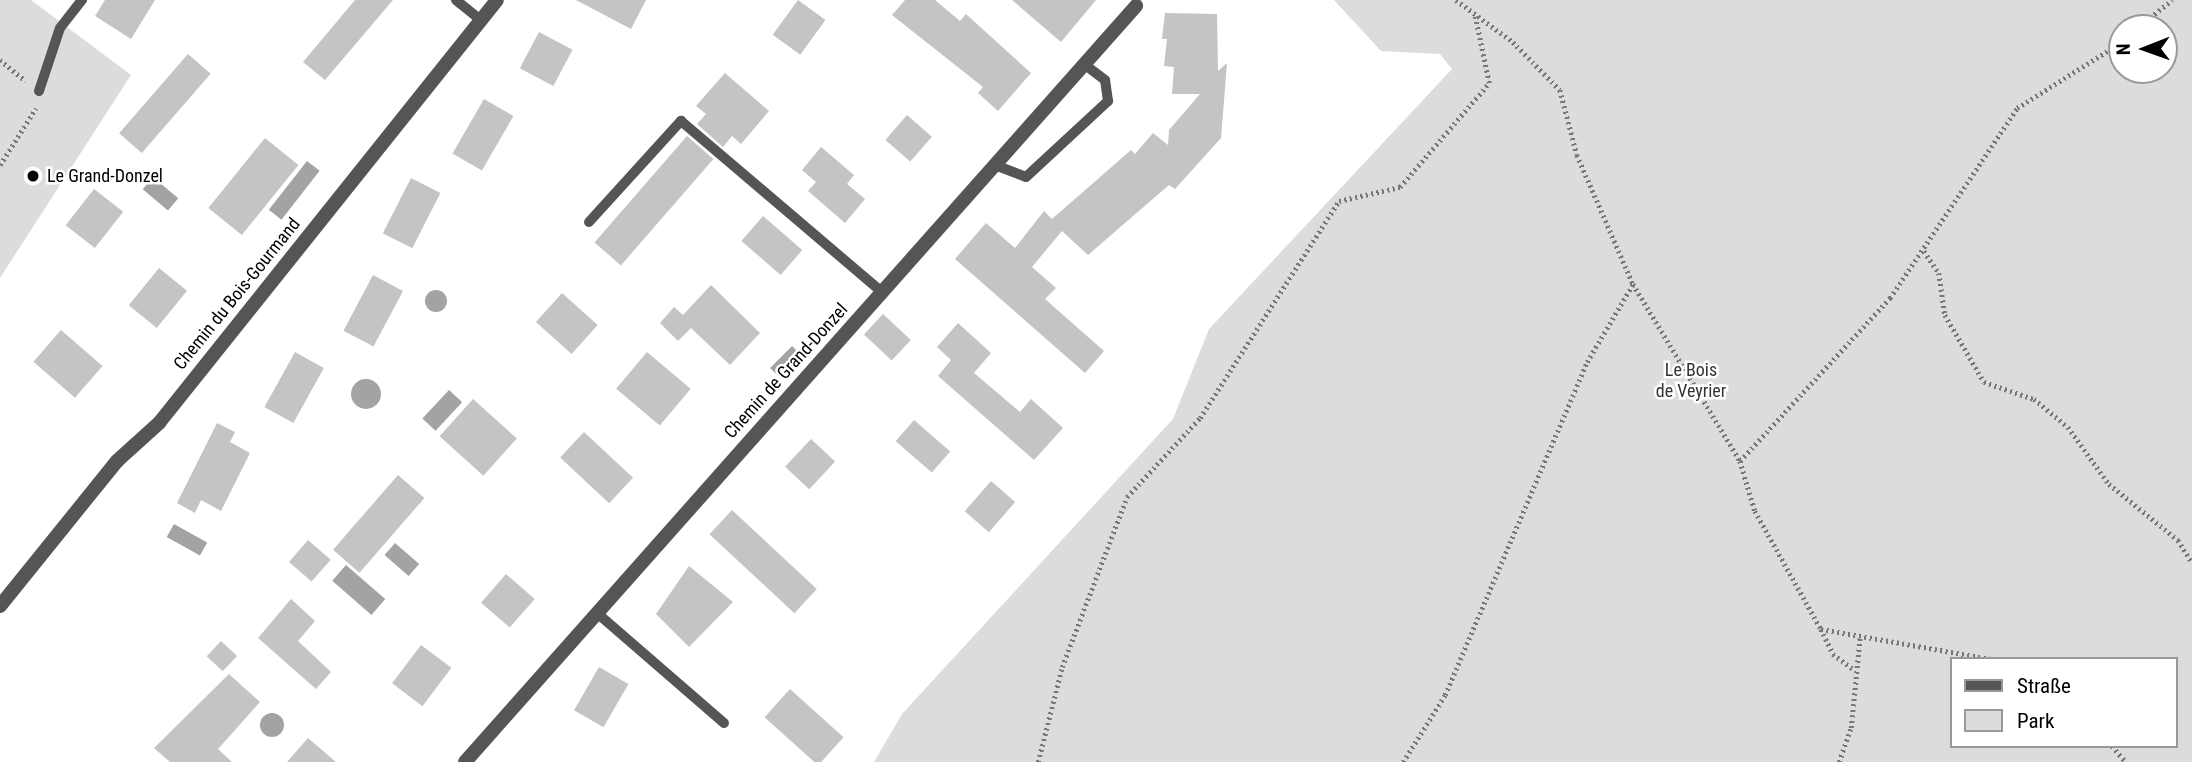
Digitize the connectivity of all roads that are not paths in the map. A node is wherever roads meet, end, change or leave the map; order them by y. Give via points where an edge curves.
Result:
1 (82, 0) edge
2 (456, 0) edge
3 (497, 0) edge
4 (1136, 6) dead end
5 (481, 20) junction
6 (1084, 64) junction
7 (39, 91) road end
8 (995, 165) junction
9 (589, 222) dead end
10 (882, 292) junction
11 (0, 606) edge
12 (597, 612) junction
13 (724, 723) dead end
14 (465, 762) edge

1 - 7 lane via 60,28
2 - 5 lane
3 - 5 street, Chemin du Bois-Gourmand
4 - 6 street, Chemin de Grand-Donzel
5 - 11 street, Chemin du Bois-Gourmand via 159,423 117,461
6 - 8 street, Chemin de Grand-Donzel
6 - 8 lane via 1105,80 1108,101 1026,177
8 - 10 street, Chemin de Grand-Donzel
9 - 10 lane via 681,121
10 - 12 street, Chemin de Grand-Donzel
12 - 13 lane
12 - 14 street, Chemin de Grand-Donzel

